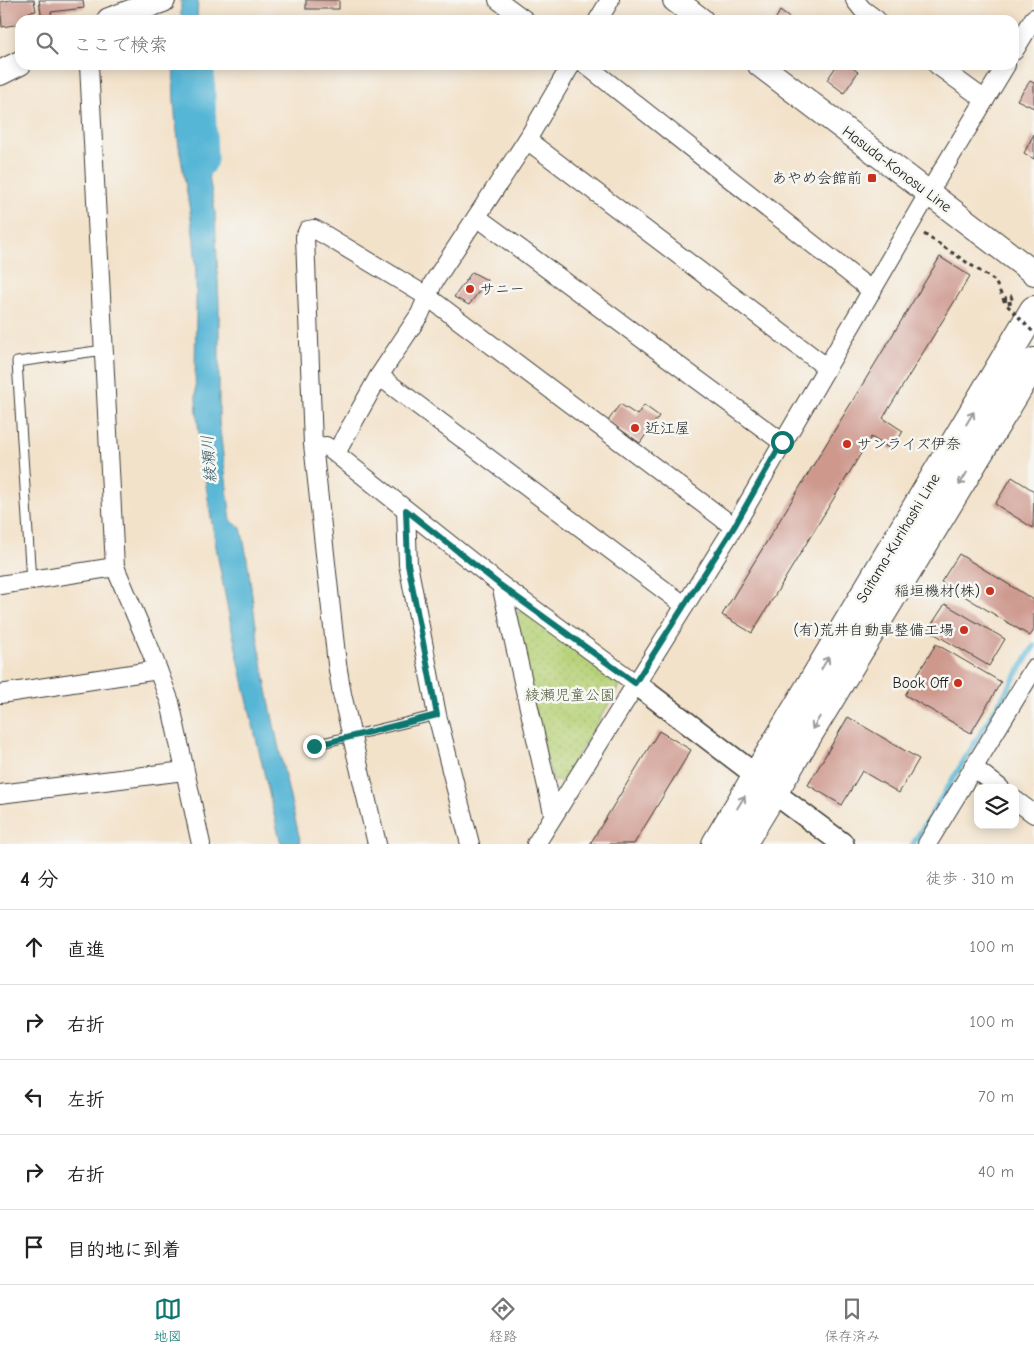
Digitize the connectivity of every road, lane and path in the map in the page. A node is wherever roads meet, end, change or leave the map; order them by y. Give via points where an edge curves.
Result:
1 (161, 0) edge
2 (498, 0) edge
3 (610, 0) edge
4 (855, 0) edge
5 (682, 2) edge
6 (122, 15) edge
7 (518, 15) edge
8 (601, 15) edge
9 (696, 15) edge
10 (870, 15) edge
11 (1034, 18) edge
12 (1019, 43) edge
13 (15, 66) edge
14 (89, 70) edge
15 (568, 70) edge
16 (592, 70) edge
17 (767, 70) edge
18 (944, 70) edge
19 (1003, 70) edge
20 (0, 73) edge
21 (985, 100) junction
22 (527, 140) junction
23 (928, 194) junction
24 (477, 217) junction
25 (910, 224) junction
26 (1034, 273) edge
27 (872, 291) junction
28 (428, 297) junction
29 (1023, 309) edge
30 (1034, 333) edge
31 (104, 350) junction
32 (1034, 362) edge
33 (826, 367) junction
34 (380, 376) junction
35 (782, 442) junction
36 (313, 444) junction
37 (336, 453) junction
38 (406, 510) junction
39 (734, 527) junction
40 (115, 567) junction
41 (31, 582) junction
42 (0, 585) edge
43 (500, 585) junction
44 (684, 605) junction
45 (1034, 668) edge
46 (158, 670) junction
47 (635, 683) junction
48 (0, 694) edge
49 (437, 715) junction
50 (352, 736) junction
51 (314, 746) dead end
52 (973, 767) junction
53 (184, 771) junction
54 (765, 784) junction
55 (995, 784) edge
56 (0, 794) edge
57 (1019, 803) edge
58 (553, 813) junction
59 (1034, 814) edge
60 (201, 844) edge
61 (377, 844) edge
62 (470, 844) edge
63 (536, 844) edge
64 (716, 844) edge
65 (742, 844) edge
66 (843, 844) edge
67 (927, 844) edge

1 - 6 main road
2 - 7 street
3 - 8 street
4 - 10 street
5 - 9 main road
11 - 12 street
13 - 20 main road
14 - 31 street
15 - 22 street
16 - 27 street
17 - 23 main road, Hasuda-Konosu Line
18 - 21 street
19 - 21 street
21 - 23 street
22 - 24 street
22 - 33 street
23 - 25 street
23 - 26 main road, Hasuda-Konosu Line
24 - 28 street via 433,283
24 - 35 street
25 - 27 street
25 - 29 path, bridge via 994,281 1005,303 1013,302 1011,296 1005,298 1006,304
27 - 33 street
28 - 34 street
28 - 36 street via 325,235 314,229 308,230 305,237
28 - 39 street
29 - 30 path, bridge
54 -> 29 main road, Saitama-Kurihashi Line
31 - 40 street
31 - 41 lane via 17,362
32 -> 54 main road, Saitama-Kurihashi Line
33 - 35 street
34 - 37 street
34 - 44 street
35 - 39 street
36 - 37 street via 326,446
36 - 50 street via 337,664
37 - 38 street
38 - 43 street
38 - 49 street via 408,564
39 - 44 street
40 - 41 street
40 - 46 street
41 - 42 street
43 - 47 street
43 - 58 street
44 - 47 street
45 - 52 street
46 - 48 street
46 - 53 street via 170,702
47 - 54 street
47 - 58 street
49 - 50 lane
49 - 62 street
50 - 51 lane
50 - 61 street
52 - 55 street
52 - 67 street
53 - 56 street
53 - 60 street
64 -> 54 main road, Saitama-Kurihashi Line
54 - 65 main road, Saitama-Kurihashi Line
54 - 66 street
57 - 59 street
58 - 63 street

